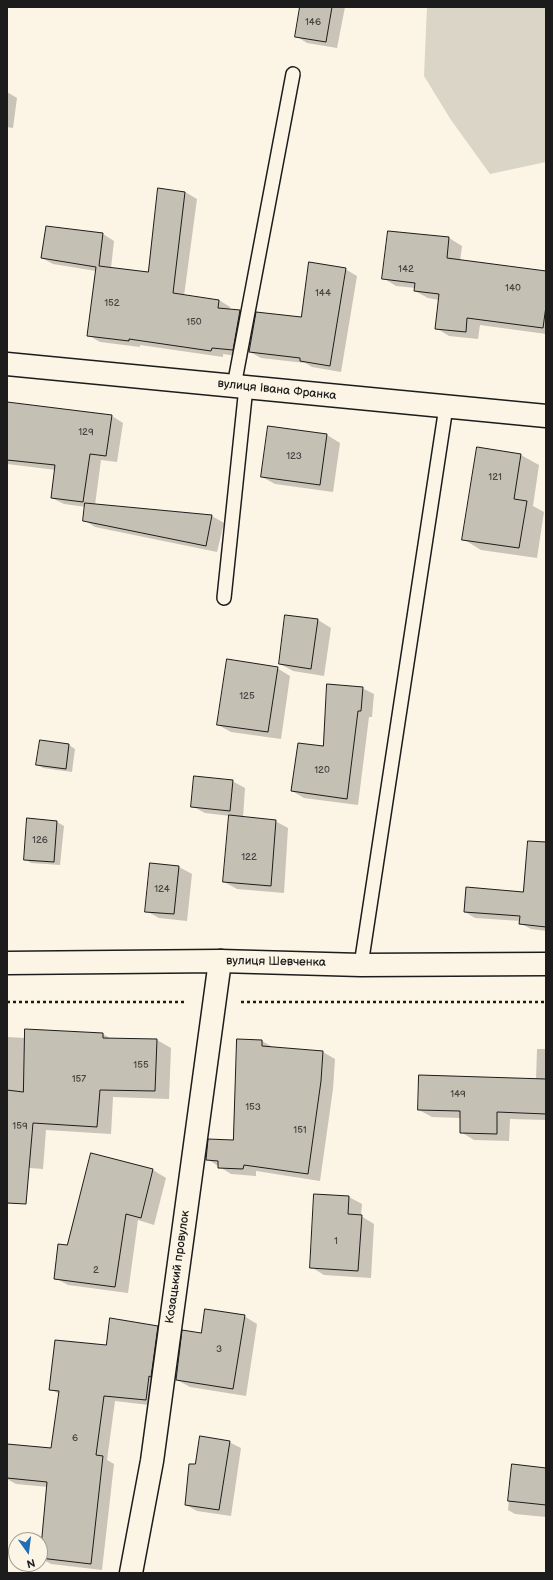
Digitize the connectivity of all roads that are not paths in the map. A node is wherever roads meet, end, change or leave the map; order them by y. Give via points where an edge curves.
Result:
1 (293, 74) dead end
2 (7, 364) edge
3 (240, 386) junction
4 (446, 406) junction
5 (546, 416) edge
6 (224, 598) dead end
7 (220, 961) junction
8 (7, 963) edge
9 (546, 964) edge
10 (361, 965) junction
11 (131, 1573) edge

1 - 3 lane
2 - 3 street, вулиця Івана Франка
3 - 4 street, вулиця Івана Франка
3 - 6 lane
4 - 5 street, вулиця Івана Франка
4 - 10 lane
7 - 8 street, вулиця Шевченка
7 - 10 street, вулиця Шевченка
7 - 11 street, Козацький провулок via 152,1461
9 - 10 street, вулиця Шевченка

